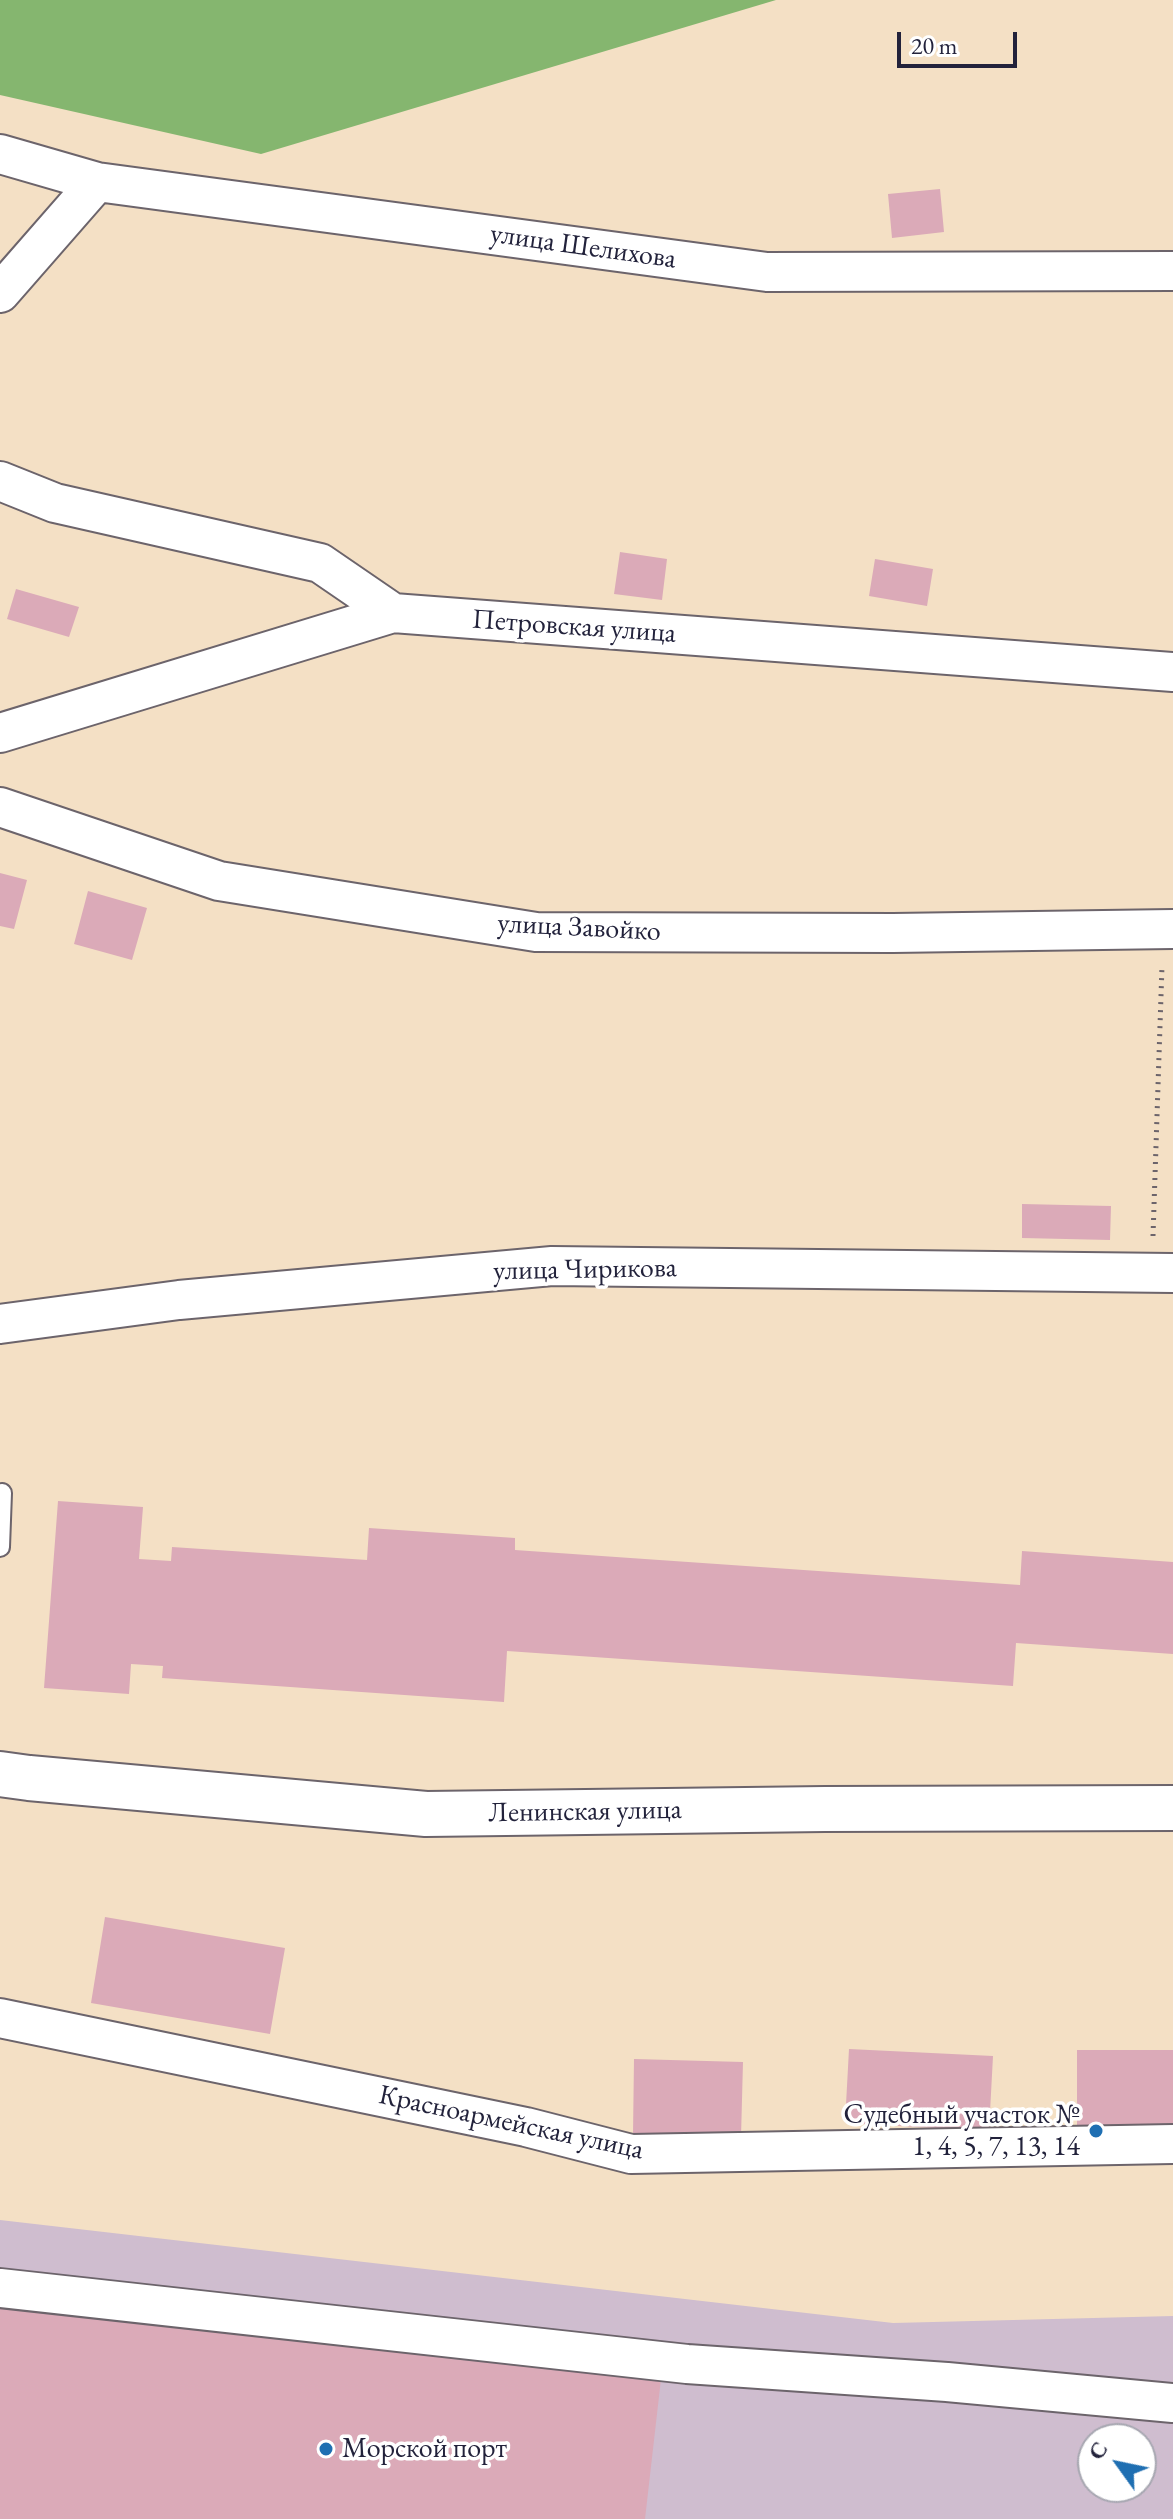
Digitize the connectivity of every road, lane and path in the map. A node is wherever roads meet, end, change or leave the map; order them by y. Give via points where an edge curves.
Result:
1 (0, 154) edge
2 (97, 182) junction
3 (1173, 271) edge
4 (0, 293) edge
5 (0, 481) edge
6 (393, 613) junction
7 (1173, 672) edge
8 (0, 733) edge
9 (0, 807) edge
10 (1168, 929) edge
11 (1162, 1273) edge
12 (0, 1324) edge
13 (2, 1493) dead end
14 (0, 1547) edge
15 (0, 1774) edge
16 (1173, 1808) edge
17 (0, 2018) edge
18 (1173, 2144) edge
19 (0, 2288) edge
20 (1173, 2403) edge

1 - 2 street, улица Шелихова
2 - 3 street, улица Шелихова via 767,272
2 - 4 street
5 - 6 street via 55,503 320,563
6 - 7 street, Петровская улица
6 - 8 street
9 - 10 street, улица Завойко via 219,881 536,932
10 - 11 path
11 - 12 street, улица Чирикова via 552,1266 179,1300
13 - 14 lane
15 - 16 main road, Ленинская улица via 426,1814
17 - 18 street, Красноармейская улица via 526,2127 631,2154
19 - 20 street via 687,2364

